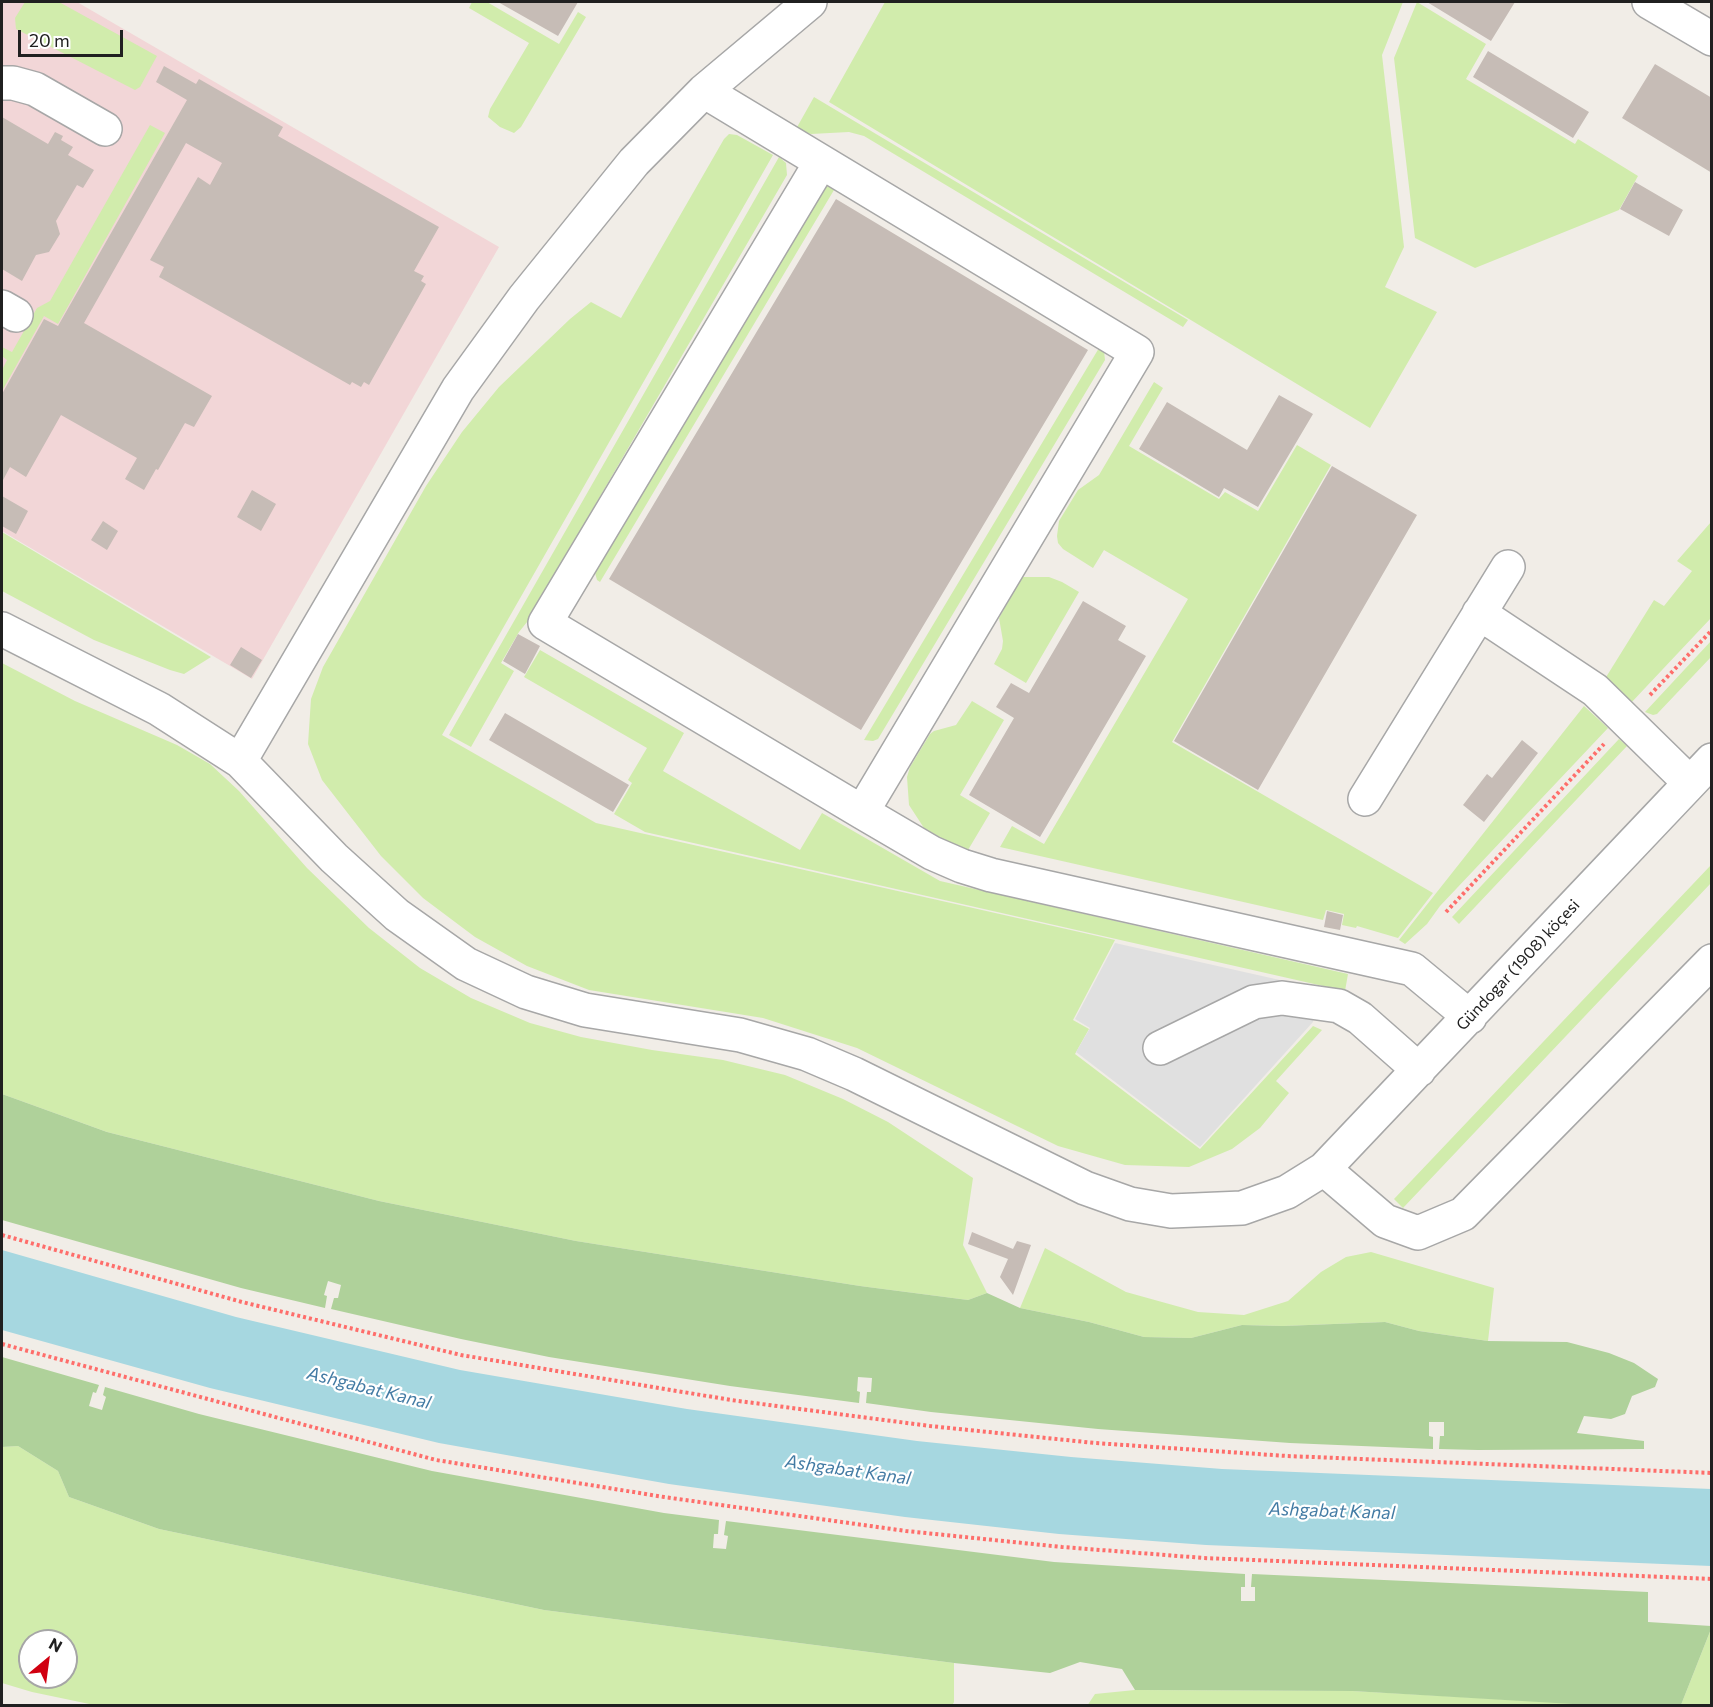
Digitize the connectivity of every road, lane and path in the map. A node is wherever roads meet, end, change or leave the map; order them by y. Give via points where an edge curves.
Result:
1 (810, 2) edge
2 (1648, 2) edge
3 (1712, 39) edge
4 (2, 83) edge
5 (704, 91) junction
6 (105, 129) dead end
7 (821, 162) junction
8 (1508, 567) dead end
9 (1479, 613) junction
10 (2, 629) edge
11 (1712, 630) edge
12 (1626, 721) junction
13 (240, 760) junction
14 (1701, 772) edge
15 (1365, 799) dead end
16 (862, 812) junction
17 (1446, 912) dead end
18 (1712, 961) edge
19 (1470, 1017) junction
20 (1161, 1048) dead end
21 (1419, 1070) junction
22 (1324, 1169) junction
23 (2, 1235) edge
24 (2, 1344) edge
25 (1712, 1473) edge
26 (1712, 1579) edge

1 - 5 street
2 - 3 street
4 - 6 street via 35,89
5 - 7 street
5 - 13 street via 634,162 524,298 458,389
7 - 16 street via 1137,352
7 - 16 street via 546,623
8 - 9 street
9 - 12 street via 1595,690
9 - 15 street
10 - 13 street, Gündogar (1908) köçesi via 159,709
11 - 12 path
12 - 14 street
12 - 17 path
13 - 22 street, Gündogar (1908) köçesi via 334,858 397,915 466,964 526,992 585,1010 740,1035 807,1054 1085,1188 1130,1204 1171,1211 1242,1208 1287,1192
14 - 19 street, Gündogar (1908) köçesi
16 - 19 street via 933,853 991,875 1412,969
18 - 22 street via 1463,1214 1419,1233 1385,1221
19 - 21 street, Gündogar (1908) köçesi
20 - 21 street via 1254,1002 1282,998 1339,1006 1360,1018
21 - 22 street, Gündogar (1908) köçesi
23 - 25 path via 242,1302 461,1355 742,1401 1095,1443 1287,1456
24 - 26 path via 436,1460 906,1531 1204,1558

